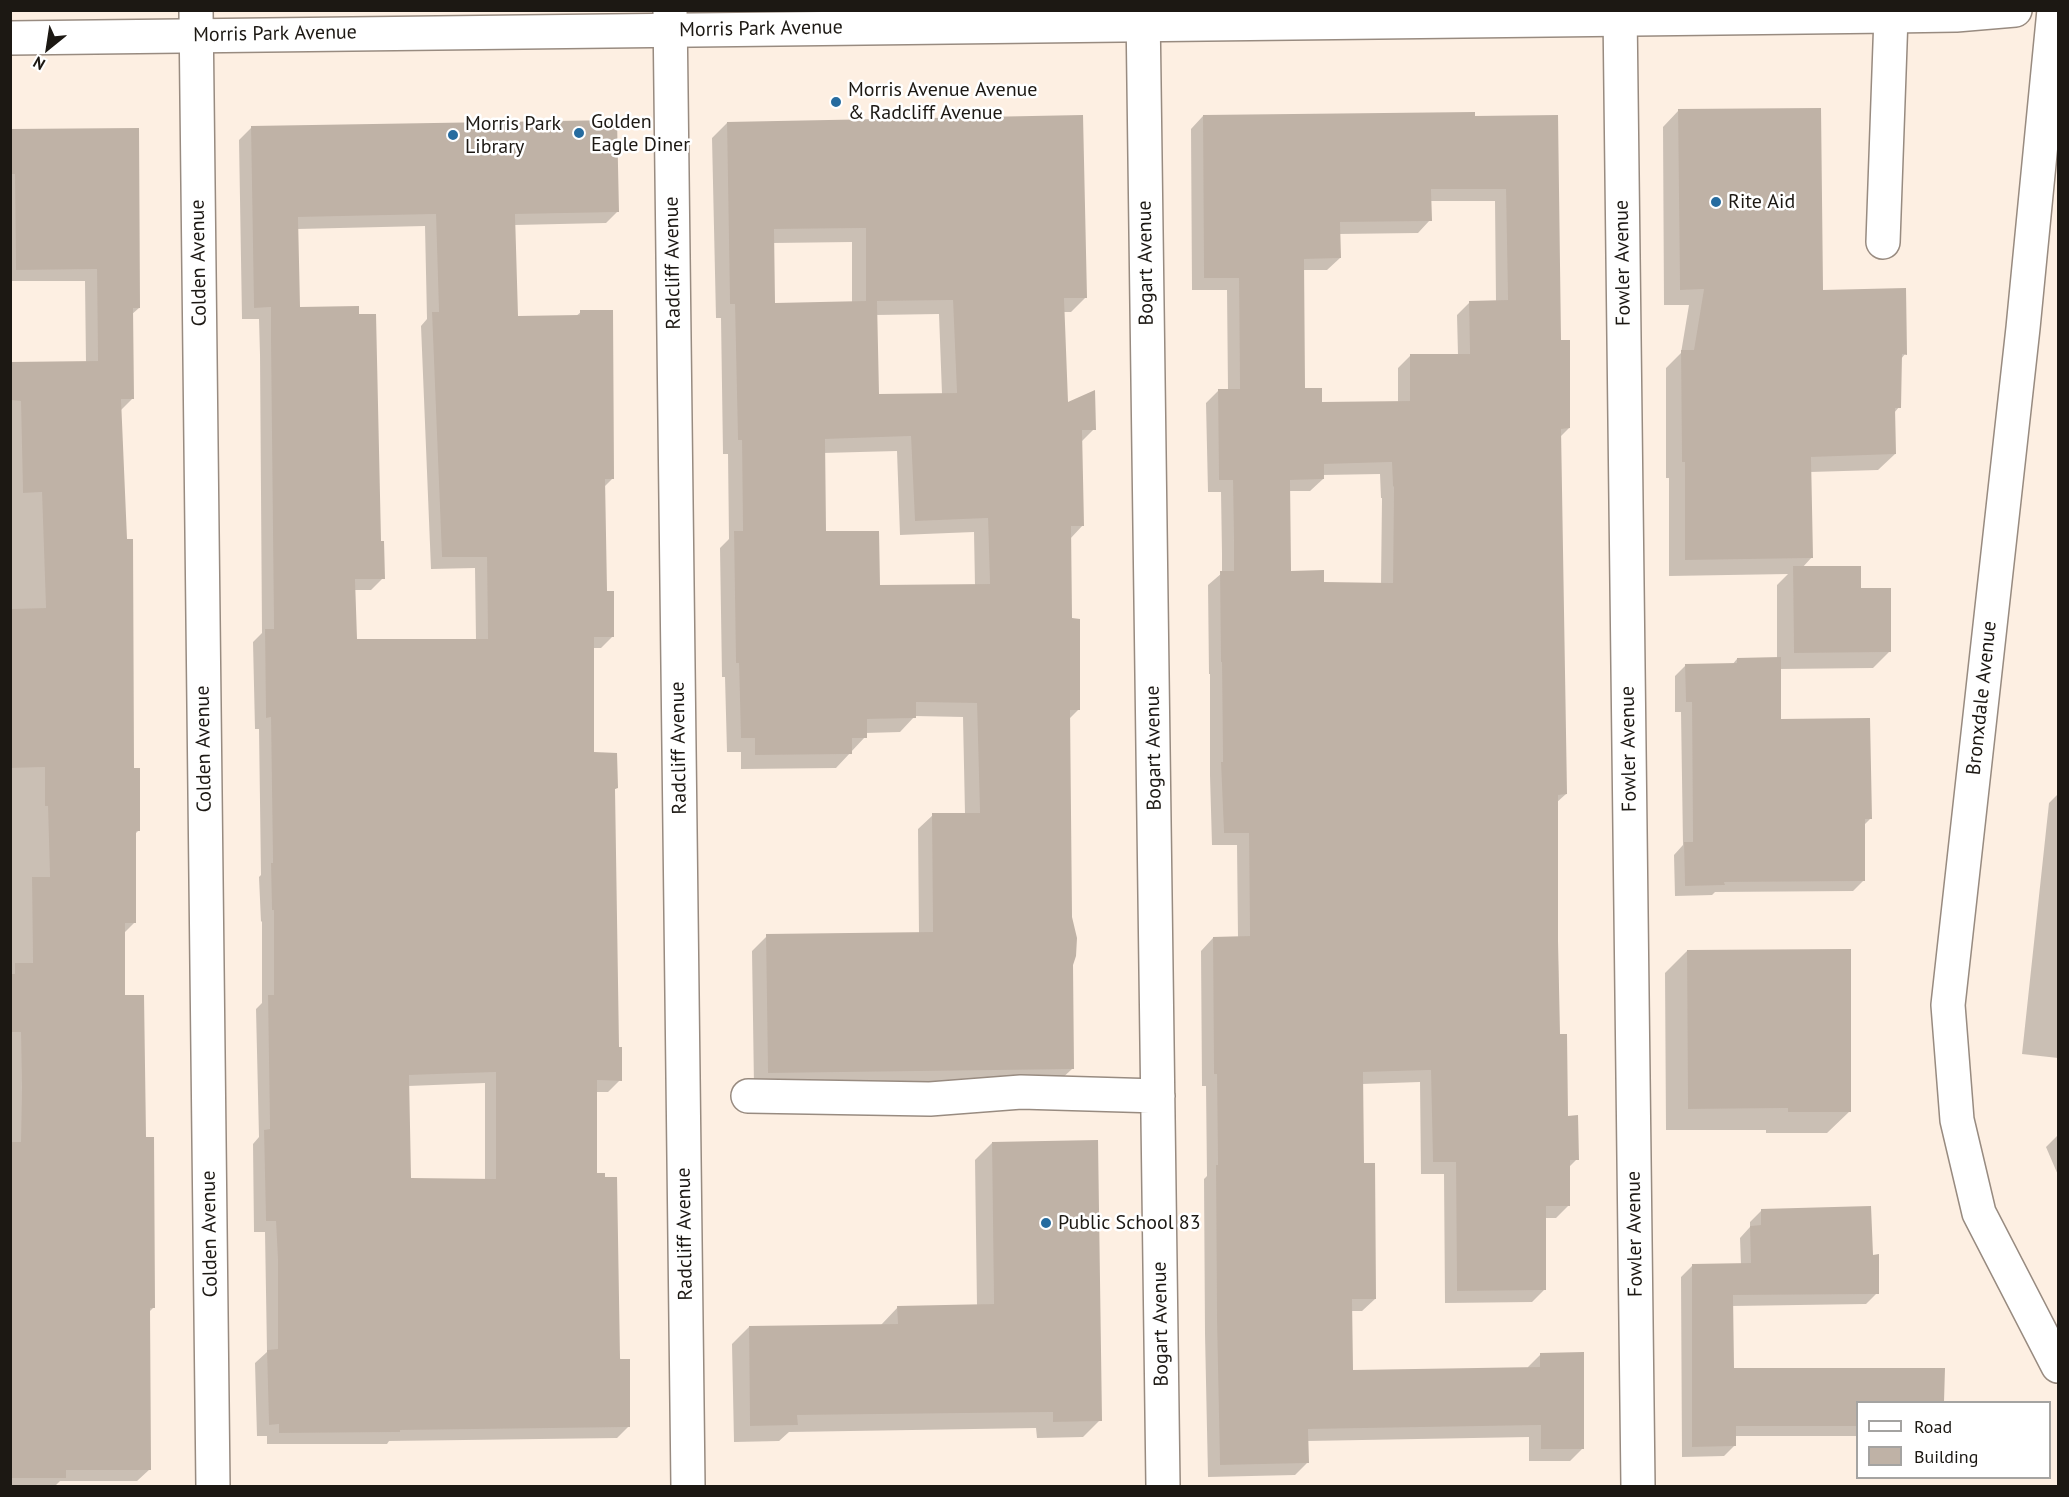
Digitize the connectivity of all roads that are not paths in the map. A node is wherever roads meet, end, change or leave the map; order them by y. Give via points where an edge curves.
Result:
1 (2015, 10) edge
2 (2054, 10) edge
3 (1620, 14) edge
4 (1891, 16) junction
5 (1143, 17) edge
6 (670, 20) edge
7 (196, 23) edge
8 (10, 38) edge
9 (1883, 243) dead end
10 (748, 1096) dead end
11 (1158, 1096) junction
12 (2058, 1366) edge
13 (213, 1486) edge
14 (688, 1486) edge
15 (1163, 1486) edge
16 (1638, 1486) edge

1 - 4 street, Morris Park Avenue
2 - 12 street, Bronxdale Avenue via 1948,1005 1957,1120 1979,1213
3 - 4 street, Morris Park Avenue
3 - 5 street, Morris Park Avenue
3 - 16 street, Fowler Avenue
4 - 9 street
5 - 6 street, Morris Park Avenue
5 - 11 street, Bogart Avenue
6 - 7 street, Morris Park Avenue
6 - 14 street, Radcliff Avenue
7 - 8 street, Morris Park Avenue
7 - 13 street, Colden Avenue
10 - 11 street via 930,1099 1021,1092
11 - 15 street, Bogart Avenue

